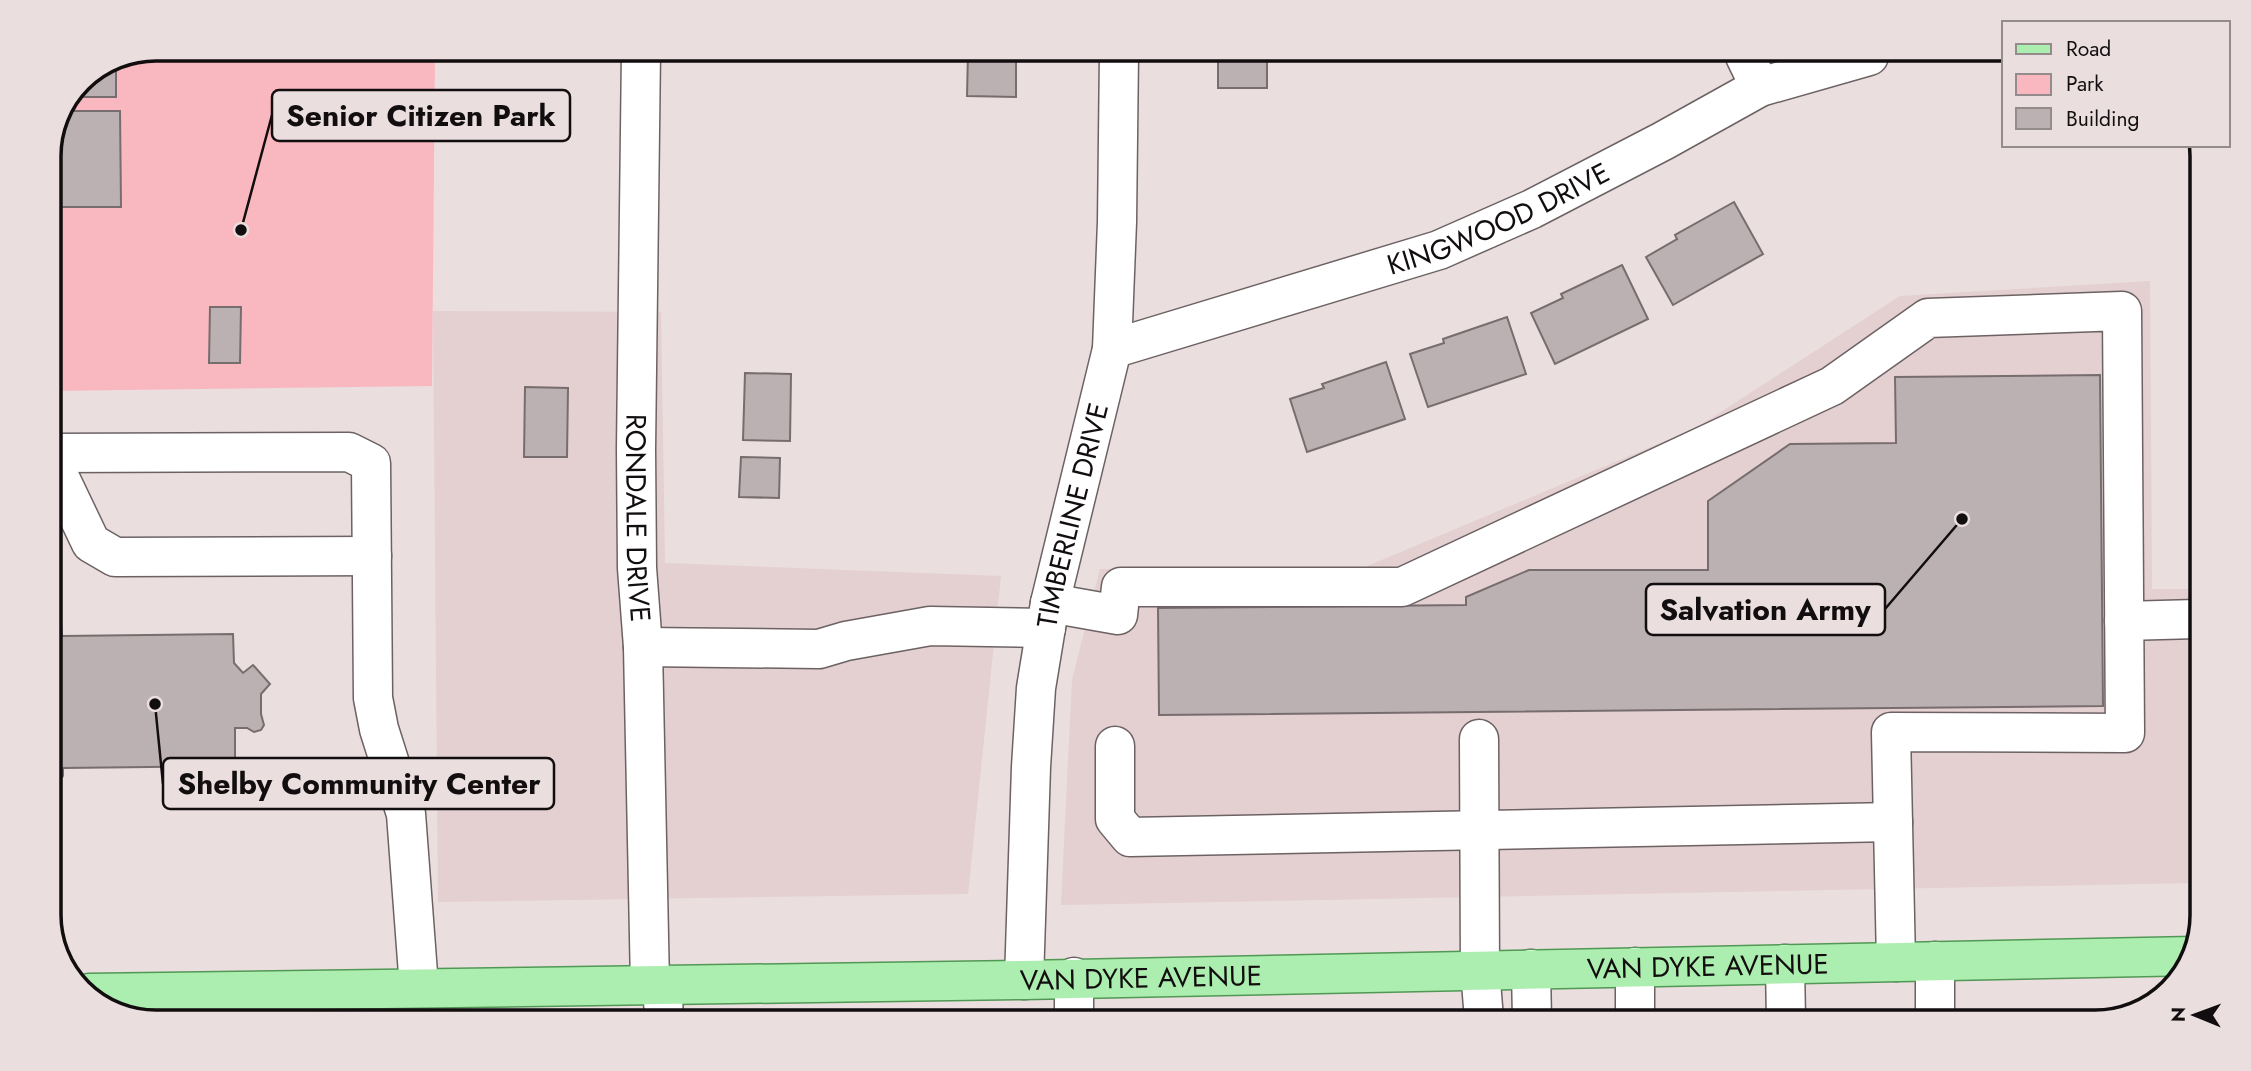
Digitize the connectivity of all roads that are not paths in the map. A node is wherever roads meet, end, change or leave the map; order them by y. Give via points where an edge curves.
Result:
1 (641, 61) edge
2 (1119, 61) edge
3 (1830, 61) edge
4 (1753, 71) edge
5 (1112, 349) junction
6 (61, 454) edge
7 (61, 479) edge
8 (372, 556) junction
9 (1048, 616) junction
10 (2190, 620) edge
11 (2124, 621) junction
12 (643, 648) junction
13 (1479, 739) dead end
14 (1115, 746) dead end
15 (1893, 822) junction
16 (1480, 830) junction
17 (2180, 956) edge
18 (1935, 961) junction
19 (1896, 962) junction
20 (1785, 964) junction
21 (1634, 967) junction
22 (1531, 969) junction
23 (1480, 970) junction
24 (1074, 978) junction
25 (1024, 979) junction
26 (419, 988) junction
27 (102, 993) edge
28 (659, 995) edge
29 (1074, 1010) edge
30 (1483, 1010) edge
31 (1532, 1010) edge
32 (1635, 1010) edge
33 (1786, 1010) edge
34 (1936, 1010) edge

1 - 12 street, RONDALE DRIVE via 636,449
2 - 5 street, TIMBERLINE DRIVE
3 - 4 street, KINGWOOD DRIVE
4 - 5 street, KINGWOOD DRIVE via 1663,141 1532,209 1438,250
5 - 9 street, TIMBERLINE DRIVE
6 - 8 street via 349,452 371,463
7 - 8 street via 91,543 115,557
8 - 26 street via 373,698 406,814
9 - 11 street via 1118,615 1121,587 1402,587 1832,386 1928,318 2122,311
9 - 12 street via 930,626 819,649
9 - 25 street, TIMBERLINE DRIVE via 1036,688
10 - 11 street
11 - 15 street via 2125,733 1891,732
12 - 28 street, RONDALE DRIVE
13 - 16 street
14 - 16 street via 1115,819 1130,837
15 - 16 street
15 - 19 street
16 - 23 street
17 - 18 main road, VAN DYKE AVENUE
18 - 19 main road, VAN DYKE AVENUE
18 - 34 street
19 - 20 main road, VAN DYKE AVENUE
20 - 21 main road, VAN DYKE AVENUE
20 - 33 street
21 - 22 main road, VAN DYKE AVENUE
21 - 32 street
22 - 23 main road, VAN DYKE AVENUE
22 - 31 street
23 - 24 main road, VAN DYKE AVENUE
23 - 30 street
24 - 25 main road, VAN DYKE AVENUE
24 - 29 street
25 - 28 main road, VAN DYKE AVENUE
26 - 27 main road, VAN DYKE AVENUE
26 - 28 main road, VAN DYKE AVENUE

